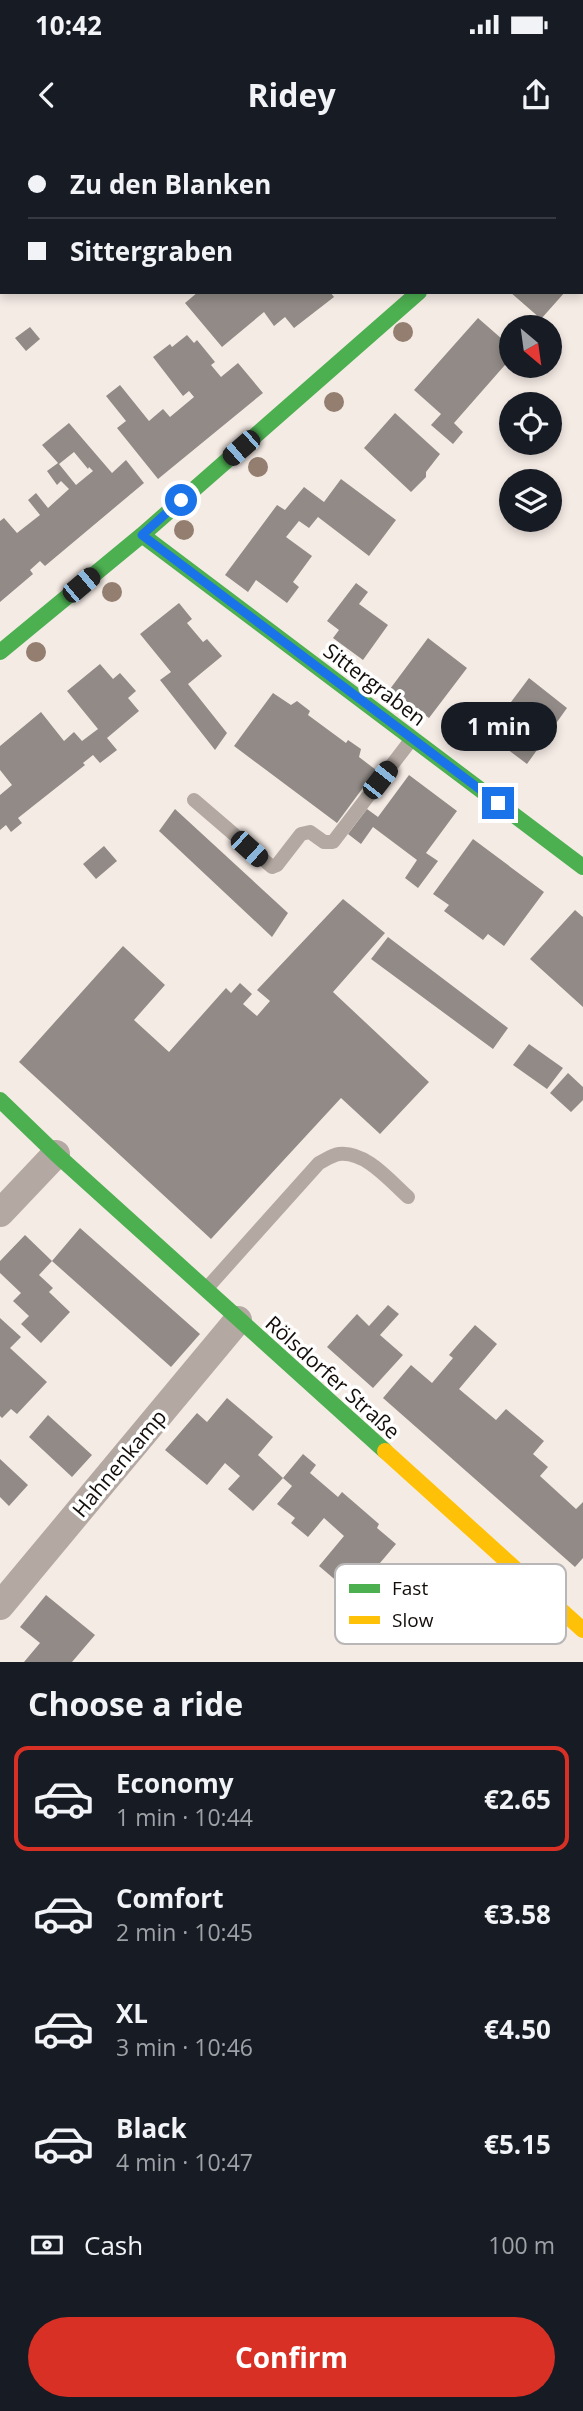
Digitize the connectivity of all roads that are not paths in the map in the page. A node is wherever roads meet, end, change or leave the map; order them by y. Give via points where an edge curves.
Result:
1 (417, 294) edge
2 (142, 535) junction
3 (0, 652) edge
4 (412, 739) junction
5 (194, 800) dead end
6 (583, 867) edge
7 (0, 1100) edge
8 (56, 1154) junction
9 (408, 1197) dead end
10 (0, 1213) edge
11 (206, 1289) junction
12 (239, 1320) junction
13 (510, 1564) edge
14 (0, 1606) edge
15 (566, 1615) edge
16 (583, 1630) edge

1 - 2 street
2 - 3 street
2 - 4 street, Sittergraben
4 - 5 lane via 332,842 310,832 301,834 272,867
4 - 6 street, Sittergraben
7 - 8 street, Rölsdorfer Straße
8 - 10 street
8 - 11 street, Rölsdorfer Straße
9 - 11 lane via 373,1166 353,1155 338,1154 319,1163
11 - 12 street, Rölsdorfer Straße
12 - 13 street, Rölsdorfer Straße
12 - 14 street, Hahnenkamp
15 - 16 street, Rölsdorfer Straße

